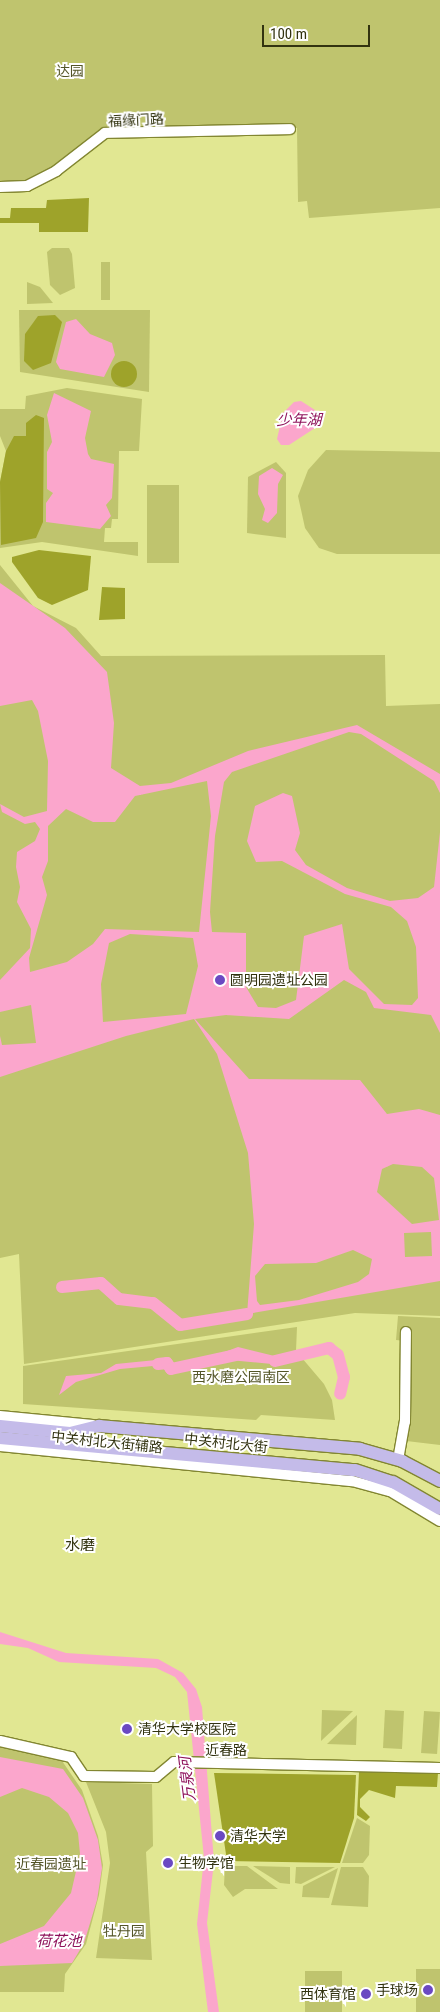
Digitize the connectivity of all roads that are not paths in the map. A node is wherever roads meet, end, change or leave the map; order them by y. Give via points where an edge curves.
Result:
1 (290, 130) dead end
2 (0, 187) edge
3 (406, 1332) dead end
4 (0, 1416) edge
5 (0, 1426) edge
6 (99, 1426) junction
7 (0, 1438) edge
8 (0, 1446) edge
9 (398, 1460) junction
10 (440, 1481) edge
11 (440, 1509) edge
12 (440, 1521) edge
13 (0, 1741) edge
14 (440, 1768) edge

1 - 2 street, 福缘门路 via 105,133 56,171 27,186
3 - 9 street via 405,1422
4 - 6 street, 中关村北大街辅路
5 - 6 main road, 中关村北大街 via 70,1433
6 - 9 main road, 中关村北大街 via 360,1449
7 - 11 main road, 中关村北大街 via 355,1470 394,1482
8 - 12 street, 中关村北大街辅路 via 352,1480 390,1491
9 - 10 main road, 中关村北大街
13 - 14 street, 近春路 via 71,1757 84,1776 156,1778 174,1762

